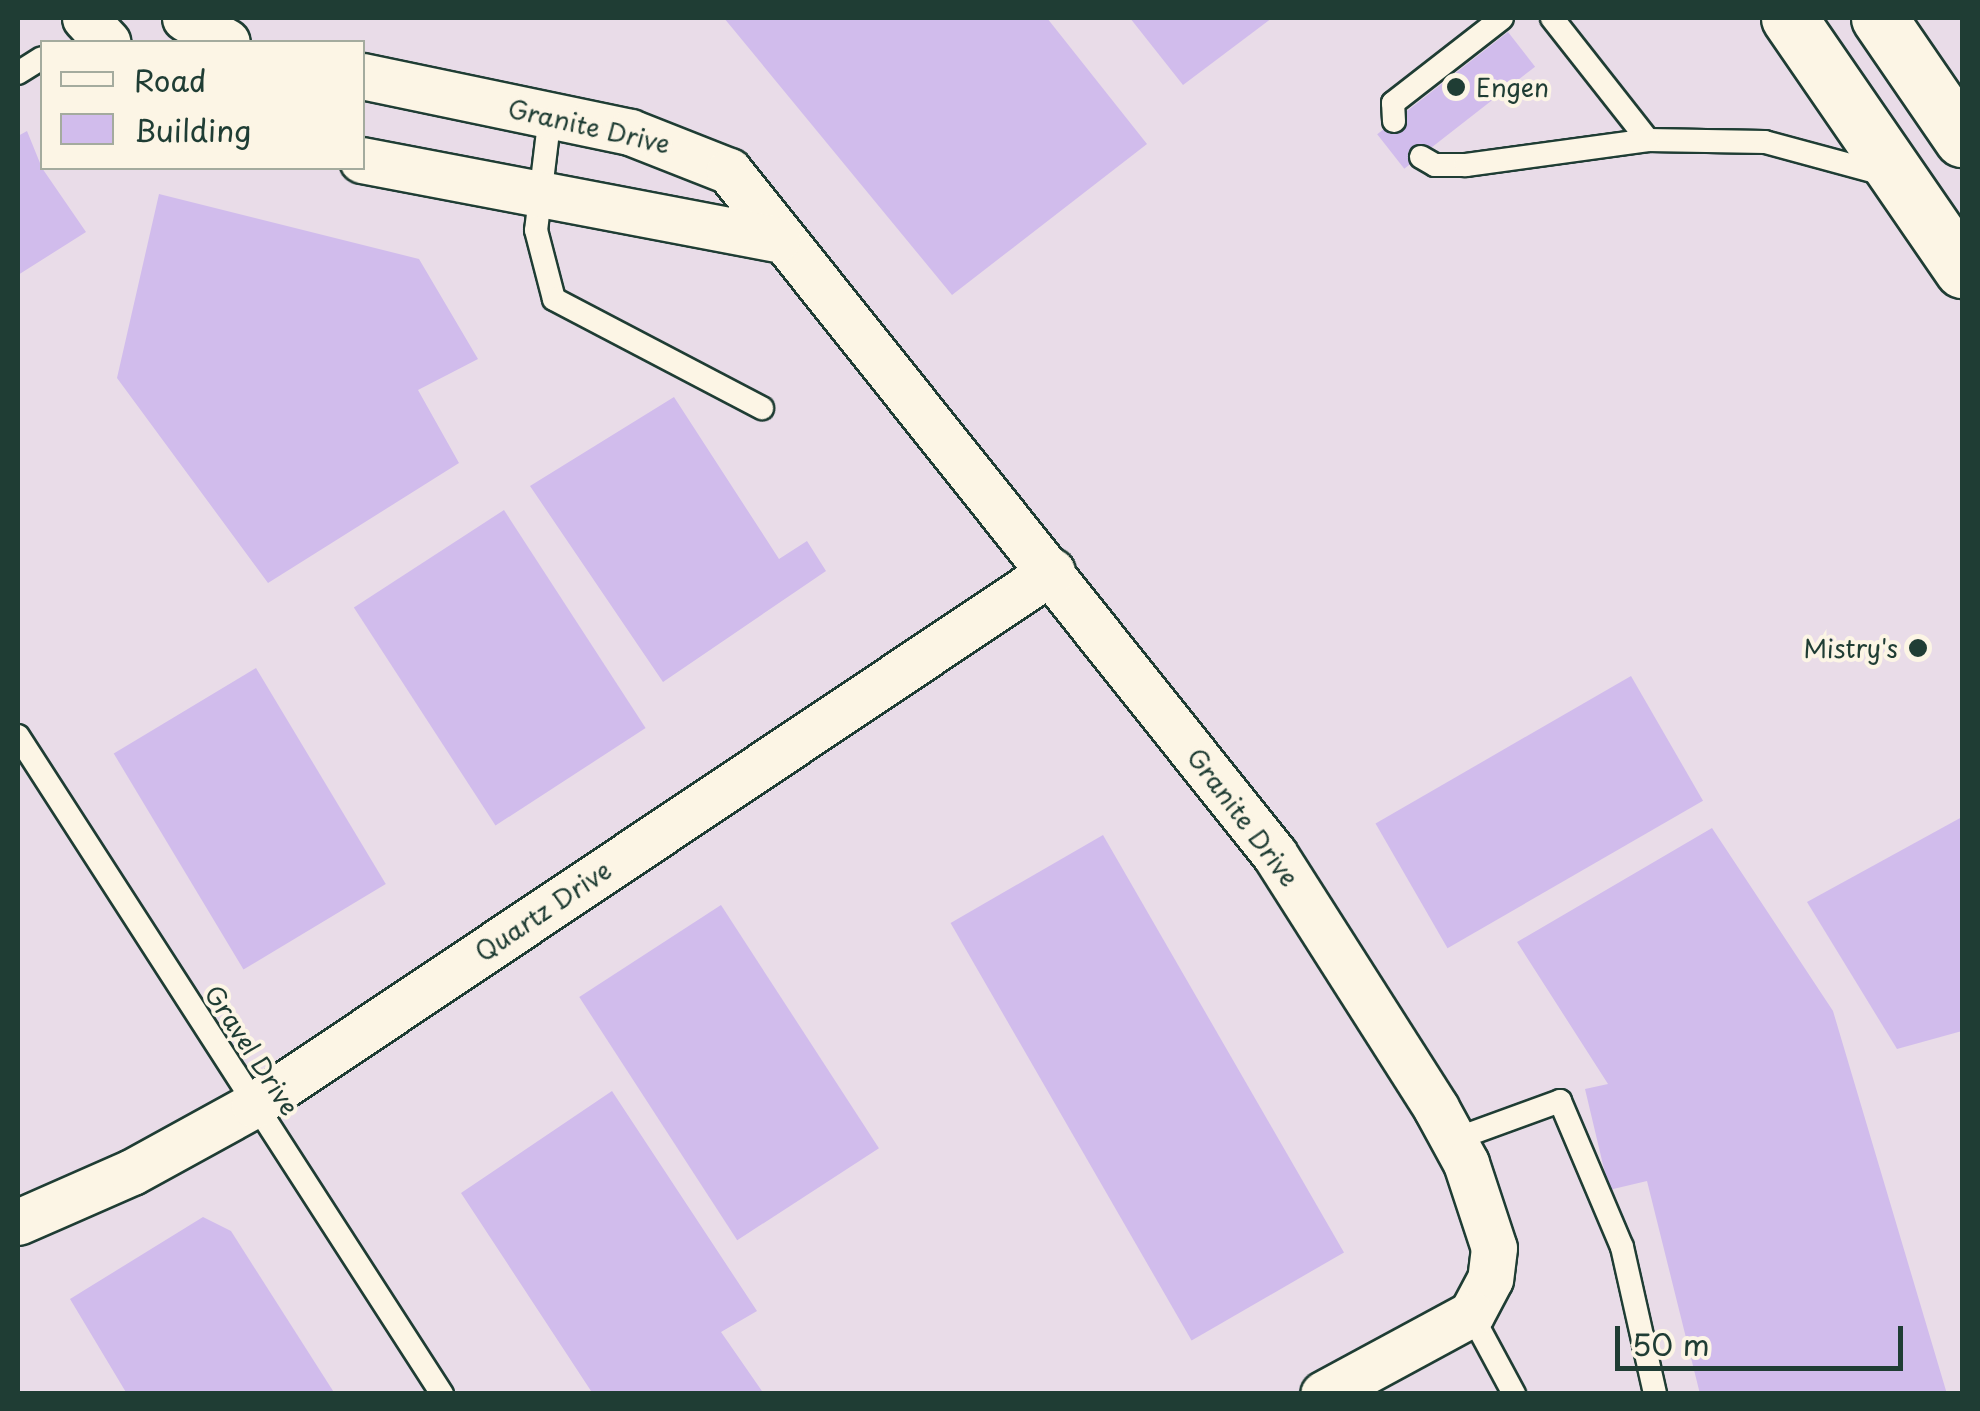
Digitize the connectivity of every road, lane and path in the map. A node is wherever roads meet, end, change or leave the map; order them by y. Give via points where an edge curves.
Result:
1 (184, 18) edge
2 (1502, 18) edge
3 (1552, 18) edge
4 (1788, 18) edge
5 (1879, 18) edge
6 (223, 40) edge
7 (40, 59) edge
8 (18, 73) edge
9 (365, 77) edge
10 (550, 115) junction
11 (1394, 120) dead end
12 (1962, 139) edge
13 (1648, 140) junction
14 (1421, 157) dead end
15 (365, 161) edge
16 (1907, 181) junction
17 (536, 193) junction
18 (778, 239) junction
19 (1962, 270) edge
20 (762, 408) dead end
21 (1052, 572) junction
22 (18, 736) edge
23 (254, 1104) junction
24 (1453, 1140) junction
25 (18, 1222) edge
26 (1471, 1314) junction
27 (442, 1394) edge
28 (1323, 1394) edge
29 (1514, 1394) edge
30 (1655, 1394) edge

1 - 6 street
2 - 11 lane via 1393,104
3 - 13 lane
4 - 16 main road
5 - 12 main road
7 - 8 lane
9 - 10 street, Granite Drive
10 - 17 lane
10 - 18 street, Granite Drive via 660,140 729,171 765,211
13 - 14 lane via 1466,166 1435,165
13 - 16 lane via 1766,142
15 - 17 street
16 - 19 main road
17 - 18 street
17 - 20 lane via 536,230 554,300
18 - 21 street, Granite Drive
21 - 23 street, Quartz Drive
21 - 24 street, Granite Drive via 1276,855
22 - 23 lane, Gravel Drive
23 - 25 street, Quartz Drive via 132,1172
23 - 27 lane, Gravel Drive
24 - 26 street, Granite Drive via 1494,1248 1490,1279
24 - 30 lane via 1560,1102 1622,1247
26 - 28 street
26 - 29 lane

